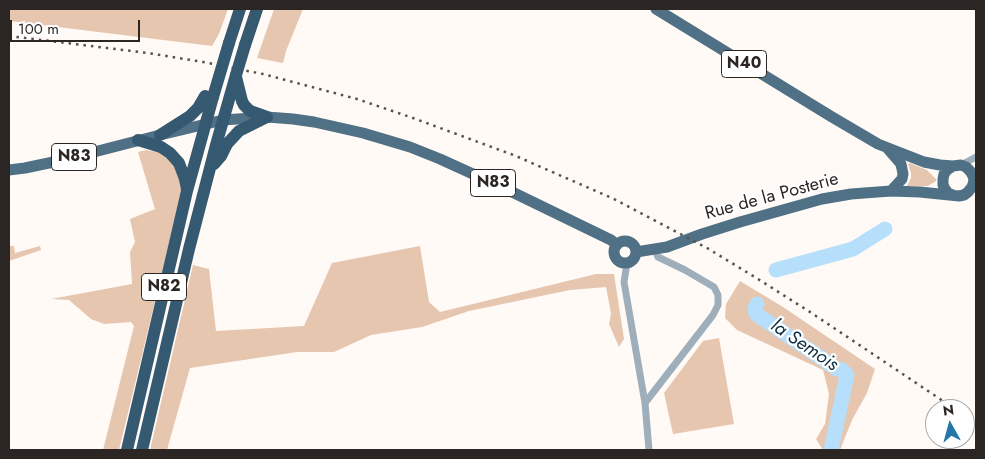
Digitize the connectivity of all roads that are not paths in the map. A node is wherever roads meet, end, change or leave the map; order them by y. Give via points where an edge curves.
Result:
1 (240, 9) edge
2 (257, 9) edge
3 (656, 9) edge
4 (209, 97) junction
5 (235, 100) junction
6 (267, 117) junction
7 (223, 120) junction
8 (205, 124) junction
9 (160, 135) junction
10 (138, 140) junction
11 (886, 148) junction
12 (976, 157) edge
13 (924, 162) junction
14 (957, 166) junction
15 (210, 167) junction
16 (9, 170) edge
17 (975, 178) edge
18 (943, 180) junction
19 (891, 190) junction
20 (187, 191) junction
21 (920, 192) junction
22 (958, 195) junction
23 (976, 198) edge
24 (617, 245) junction
25 (655, 250) junction
26 (636, 252) junction
27 (627, 263) junction
28 (645, 403) junction
29 (127, 450) edge
30 (142, 450) edge
31 (649, 450) edge

1 - 4 highway, bridge
2 - 5 highway, N82, bridge via 236,75
3 - 11 main road, N40
4 - 8 highway, N82
4 - 9 highway via 190,116
5 - 6 highway via 250,111
5 - 7 highway, N82
6 - 7 main road, Rue de la Posterie / N83
6 - 15 highway via 239,131
6 - 24 main road, Rue de la Posterie / N83 via 314,122 410,147 508,190
7 - 8 main road, N83
7 - 15 highway, N82
8 - 9 main road, N83
8 - 20 highway, N82
9 - 10 main road, N83
10 - 16 main road, N83
10 - 20 highway via 170,153 179,163
11 - 13 main road, N40
11 - 19 main road via 903,168 902,179
12 - 14 street
13 - 14 main road, N40
13 - 18 main road, N40
14 - 17 main road via 966,167
14 - 18 main road via 947,170
15 - 30 highway, N82
17 - 22 main road via 968,192
18 - 21 main road, Rue de la Posterie / N83
18 - 22 main road, N40 via 948,193
19 - 21 main road, Rue de la Posterie / N83
19 - 25 main road, Rue de la Posterie / N83 via 822,199
20 - 29 highway, N82
21 - 22 main road, Rue de la Posterie / N83
22 - 23 main road, Rue de la Posterie
24 - 26 main road, Rue de la Posterie / N83 via 629,242 635,246
24 - 27 main road via 616,258
25 - 26 main road, Rue de la Posterie / N83
25 - 28 street via 658,257 714,287 718,305
26 - 27 main road via 633,260
27 - 28 street via 624,282
28 - 31 street

